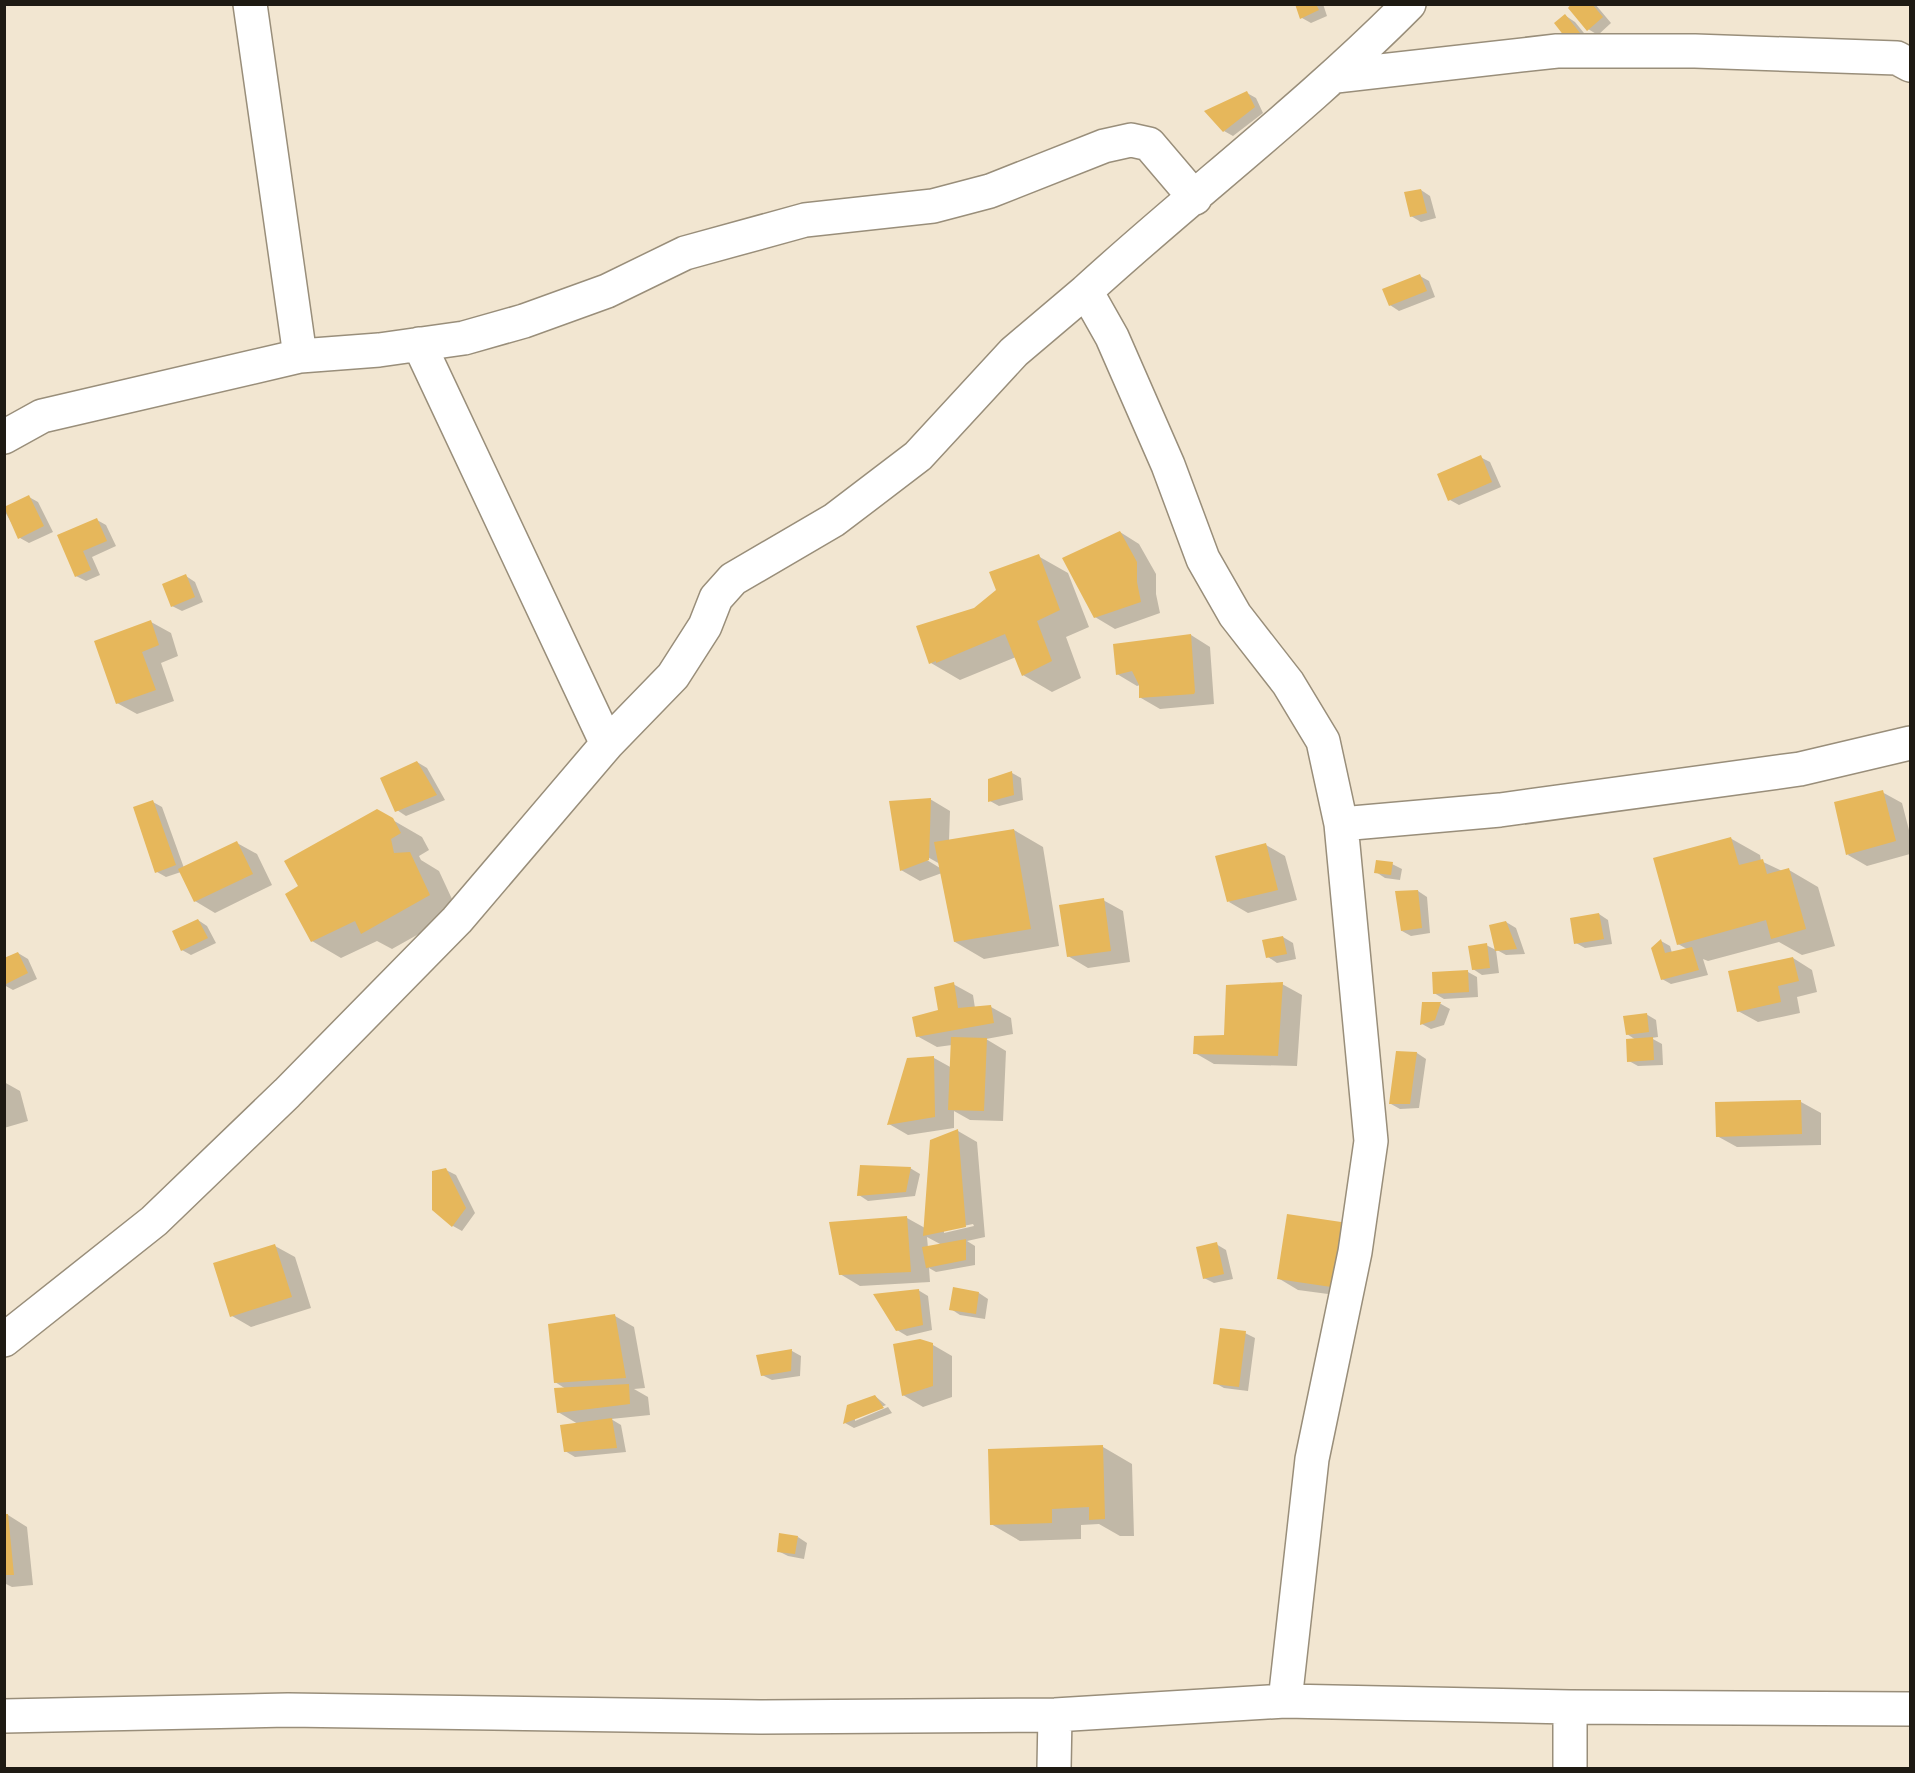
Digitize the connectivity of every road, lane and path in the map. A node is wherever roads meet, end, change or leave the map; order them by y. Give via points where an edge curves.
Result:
1 (250, 4) edge
2 (1409, 4) edge
3 (1911, 65) edge
4 (1336, 76) junction
5 (1195, 198) junction
6 (1086, 291) junction
7 (419, 344) junction
8 (300, 356) junction
9 (4, 436) edge
10 (1911, 743) edge
11 (607, 744) junction
12 (1341, 824) junction
13 (4, 1340) edge
14 (1285, 1701) junction
15 (1570, 1707) junction
16 (1911, 1709) edge
17 (1055, 1715) junction
18 (4, 1716) edge
19 (1054, 1768) edge
20 (1570, 1768) edge

1 - 8 street
2 - 4 street
3 - 4 street via 1897,58 1557,51
4 - 5 street
5 - 6 street
5 - 7 street via 1149,144 1131,140 1104,146 990,191 933,206 805,220 754,233 685,253 607,291 524,321 464,338
6 - 11 street via 1014,351 918,456 834,520 733,579 716,598 705,626 673,676
6 - 12 street via 1112,337 1168,465 1203,559 1235,615 1288,683 1323,741
7 - 8 street
7 - 11 street
8 - 9 street via 42,416
10 - 12 street via 1800,769 1500,810
11 - 13 street via 457,920 286,1093 154,1221
12 - 14 street via 1371,1141 1355,1252 1312,1459
14 - 15 street
14 - 17 street
15 - 16 street
15 - 20 street
17 - 18 street via 760,1717 288,1710
17 - 19 street

